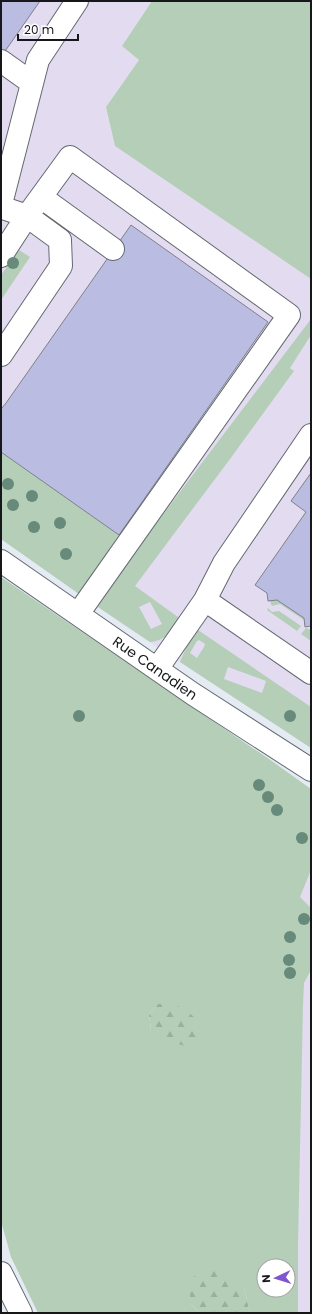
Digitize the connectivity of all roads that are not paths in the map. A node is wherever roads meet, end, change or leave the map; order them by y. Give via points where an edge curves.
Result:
1 (77, 1) edge
2 (1, 61) edge
3 (32, 83) junction
4 (41, 197) junction
5 (1, 205) edge
6 (27, 216) junction
7 (113, 249) dead end
8 (1, 256) edge
9 (1, 355) edge
10 (311, 435) edge
11 (1, 561) edge
12 (205, 600) junction
13 (78, 614) junction
14 (157, 669) junction
15 (311, 673) edge
16 (311, 770) edge
17 (1, 1273) edge
18 (20, 1313) edge

1 - 3 main road via 38,60
2 - 3 main road
3 - 5 main road
4 - 6 main road
4 - 7 main road
4 - 13 main road via 70,157 289,315
5 - 6 main road
6 - 8 main road
6 - 9 main road via 60,240 61,266
10 - 12 main road via 224,563
11 - 13 main road, Rue Canadien
12 - 14 main road
12 - 15 main road
13 - 14 main road, Rue Canadien
14 - 16 main road, Rue Canadien
17 - 18 main road

